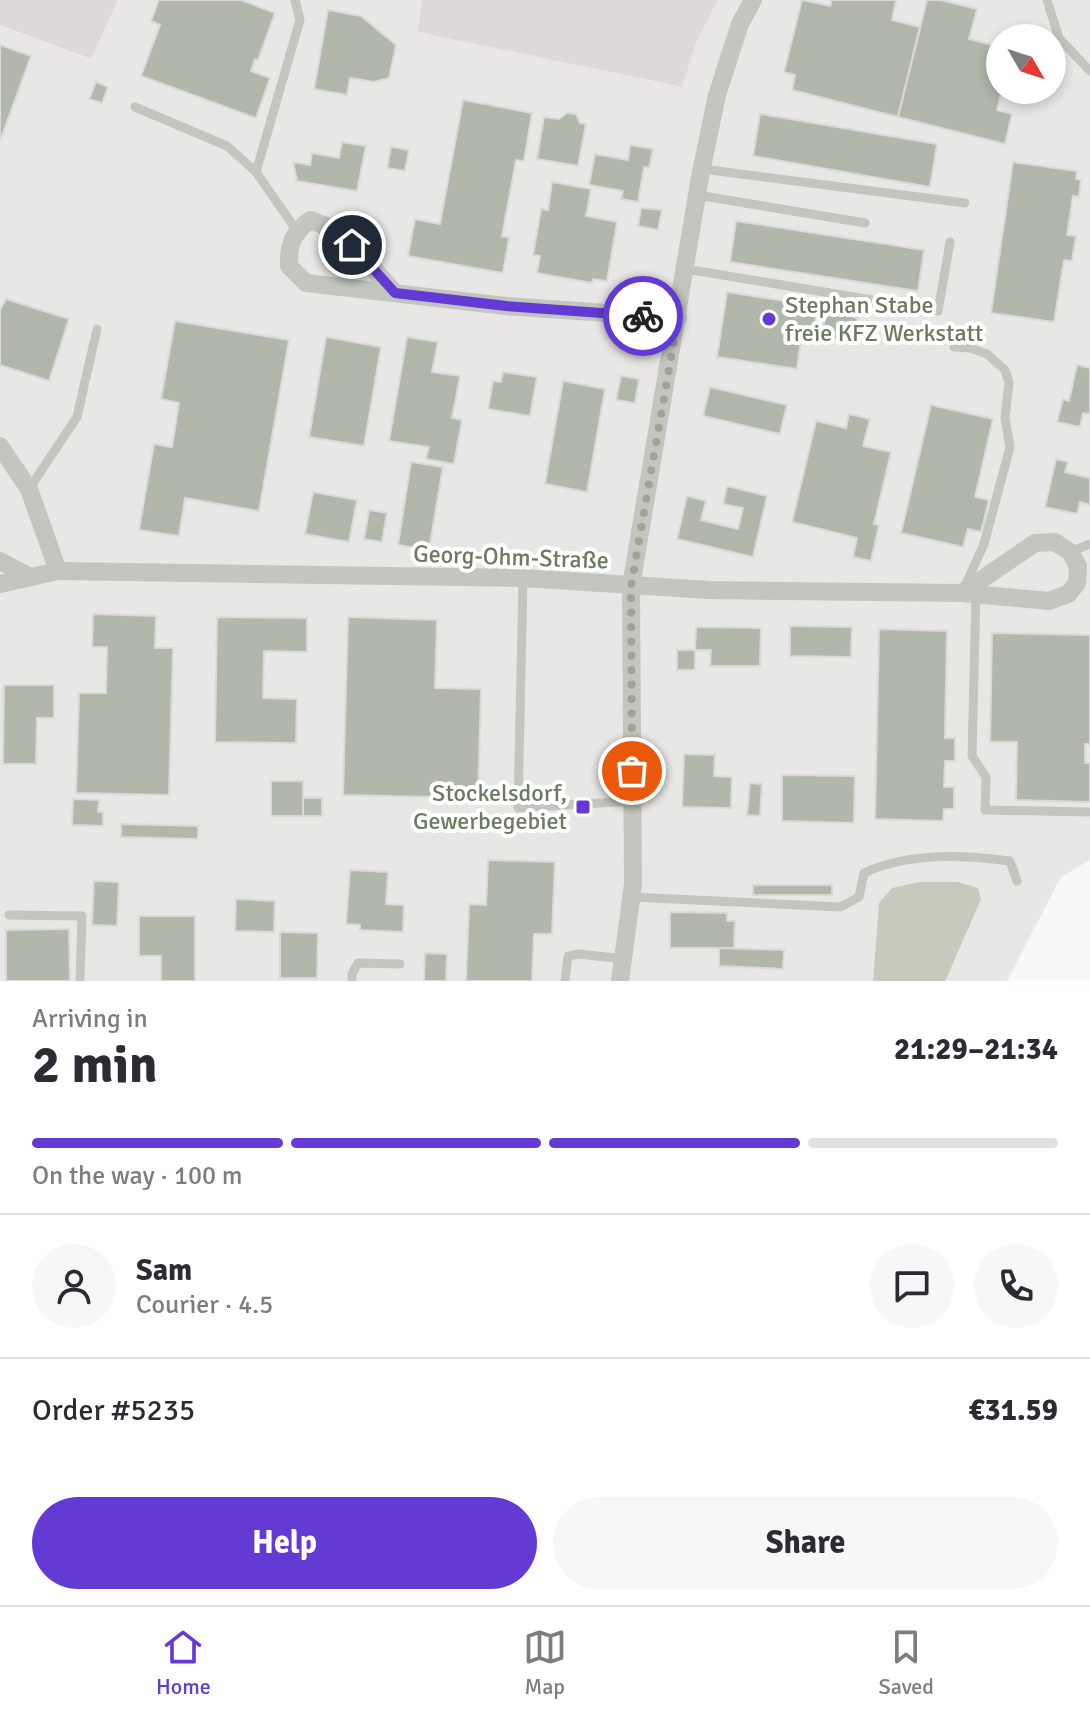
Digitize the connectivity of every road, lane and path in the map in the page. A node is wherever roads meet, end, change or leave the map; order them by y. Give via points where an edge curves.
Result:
1 (295, 0) edge
2 (753, 0) edge
3 (1047, 0) edge
4 (1090, 71) edge
5 (135, 107) dead end
6 (702, 169) junction
7 (256, 172) junction
8 (697, 195) junction
9 (965, 203) dead end
10 (865, 223) dead end
11 (297, 231) junction
12 (950, 242) dead end
13 (686, 269) junction
14 (395, 293) junction
15 (678, 318) junction
16 (97, 329) dead end
17 (954, 347) dead end
18 (0, 446) edge
19 (29, 489) junction
20 (1090, 544) edge
21 (1070, 552) junction
22 (0, 561) edge
23 (58, 571) junction
24 (30, 577) junction
25 (523, 578) junction
26 (0, 584) edge
27 (631, 586) junction
28 (969, 593) junction
29 (632, 801) junction
30 (1090, 812) edge
31 (1017, 881) dead end
32 (631, 897) junction
33 (9, 915) dead end
34 (623, 959) junction
35 (400, 964) dead end
36 (80, 981) edge
37 (352, 981) edge
38 (565, 981) edge
39 (620, 981) edge

1 - 7 lane via 300,20
2 - 6 street via 717,95
3 - 4 lane via 1059,38
5 - 7 lane via 227,146
6 - 8 street
6 - 9 lane
7 - 11 lane
8 - 10 lane
8 - 13 street
11 - 14 street via 310,220 341,232
11 - 14 street via 288,247 289,266 306,283
12 - 13 lane via 938,311
13 - 15 street
14 - 15 street
15 - 27 street
16 - 19 lane via 77,417
17 - 28 lane via 987,354 1005,370 1009,382 1005,418 1010,447
18 - 19 street
19 - 23 street
20 - 21 lane
21 - 28 street via 1055,542 1035,543
21 - 28 street, Georg-Ohm-Straße via 1078,575 1068,594 1049,601
22 - 24 street
23 - 24 street, Georg-Ohm-Straße
23 - 25 street, Georg-Ohm-Straße
24 - 26 street, Georg-Ohm-Straße
25 - 27 street, Georg-Ohm-Straße
25 - 29 lane via 518,808
27 - 28 street, Georg-Ohm-Straße
27 - 29 street
28 - 30 lane via 972,756 986,777 985,810
29 - 32 street
31 - 32 lane via 1010,861 937,856 884,864 864,873 859,897 840,907
32 - 34 street
33 - 36 lane via 82,916
34 - 38 lane via 568,956
34 - 39 street
35 - 37 lane via 358,963

